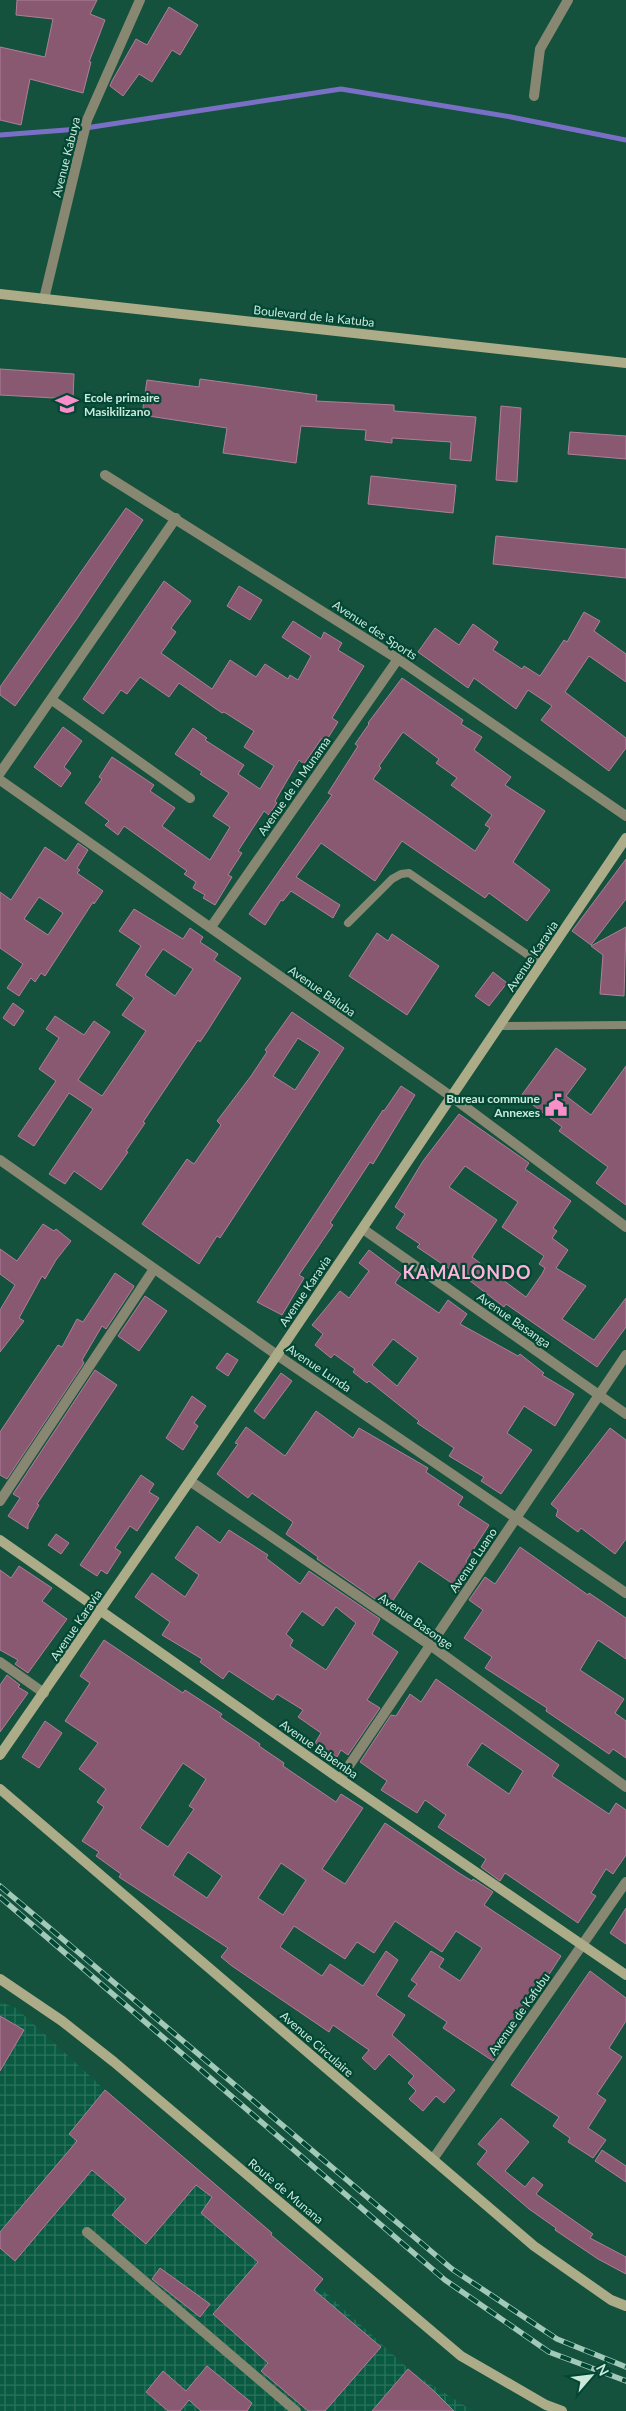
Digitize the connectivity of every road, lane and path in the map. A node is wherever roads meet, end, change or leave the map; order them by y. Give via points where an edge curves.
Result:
1 (140, 0) edge
2 (568, 0) edge
3 (534, 96) dead end
4 (0, 294) edge
5 (44, 299) junction
6 (626, 363) edge
7 (105, 475) dead end
8 (176, 518) junction
9 (398, 659) junction
10 (52, 700) junction
11 (0, 773) edge
12 (0, 780) edge
13 (190, 798) dead end
14 (626, 816) edge
15 (626, 838) edge
16 (348, 923) dead end
17 (210, 927) junction
18 (541, 964) junction
19 (626, 1025) edge
20 (500, 1026) junction
21 (452, 1097) junction
22 (0, 1160) edge
23 (626, 1227) edge
24 (362, 1229) junction
25 (154, 1269) junction
26 (277, 1355) junction
27 (626, 1355) edge
28 (598, 1395) junction
29 (626, 1414) edge
30 (190, 1481) junction
31 (0, 1501) edge
32 (516, 1518) junction
33 (0, 1540) edge
34 (626, 1593) edge
35 (101, 1610) junction
36 (430, 1645) junction
37 (0, 1662) edge
38 (44, 1693) junction
39 (0, 1755) edge
40 (340, 1779) junction
41 (626, 1787) edge
42 (0, 1790) edge
43 (626, 1882) edge
44 (582, 1945) junction
45 (626, 1975) edge
46 (0, 1979) edge
47 (433, 2159) junction
48 (87, 2232) dead end
49 (626, 2306) edge
50 (296, 2411) edge
51 (562, 2411) edge

1 - 5 street, Avenue Kabuya via 87,120
2 - 3 street via 540,49
4 - 5 street, Boulevard de la Katuba
5 - 6 street, Boulevard de la Katuba
7 - 8 street, Avenue des Sports
8 - 9 street, Avenue des Sports
8 - 10 street
9 - 14 street, Avenue des Sports
9 - 17 street, Avenue de la Munama
10 - 11 street
10 - 13 street
12 - 17 street, Avenue Baluba
15 - 18 street, Avenue Karavia
16 - 18 lane via 392,879 409,873
17 - 21 street, Avenue Baluba
18 - 20 street, Avenue Karavia
19 - 20 lane
20 - 21 street, Avenue Karavia
21 - 23 street, Avenue Baluba
21 - 24 street, Avenue Karavia
22 - 25 street, Avenue Lunda
24 - 26 street, Avenue Karavia
24 - 28 street, Avenue Basanga
25 - 26 street, Avenue Lunda
25 - 31 street
26 - 30 street, Avenue Karavia
26 - 32 street, Avenue Lunda
27 - 28 street, Avenue Luano
28 - 29 street, Avenue Basanga
28 - 32 street, Avenue Luano
30 - 35 street, Avenue Karavia
30 - 36 street, Avenue Basonge
32 - 34 street, Avenue Lunda
32 - 36 street, Avenue Luano
33 - 35 street, Avenue Babemba
35 - 38 street, Avenue Karavia
35 - 40 street, Avenue Babemba
36 - 40 street, Avenue Luano
36 - 41 street, Avenue Basonge
37 - 38 street
38 - 39 street, Avenue Karavia
40 - 44 street, Avenue Babemba
42 - 47 street, Avenue Circulaire
43 - 44 street, Avenue de Kafubu
44 - 45 street, Avenue Babemba
44 - 47 street, Avenue de Kafubu
46 - 51 street, Route de Munana via 62,2021 114,2062 462,2356
47 - 49 street, Avenue Circulaire via 534,2246 612,2300
48 - 50 street

